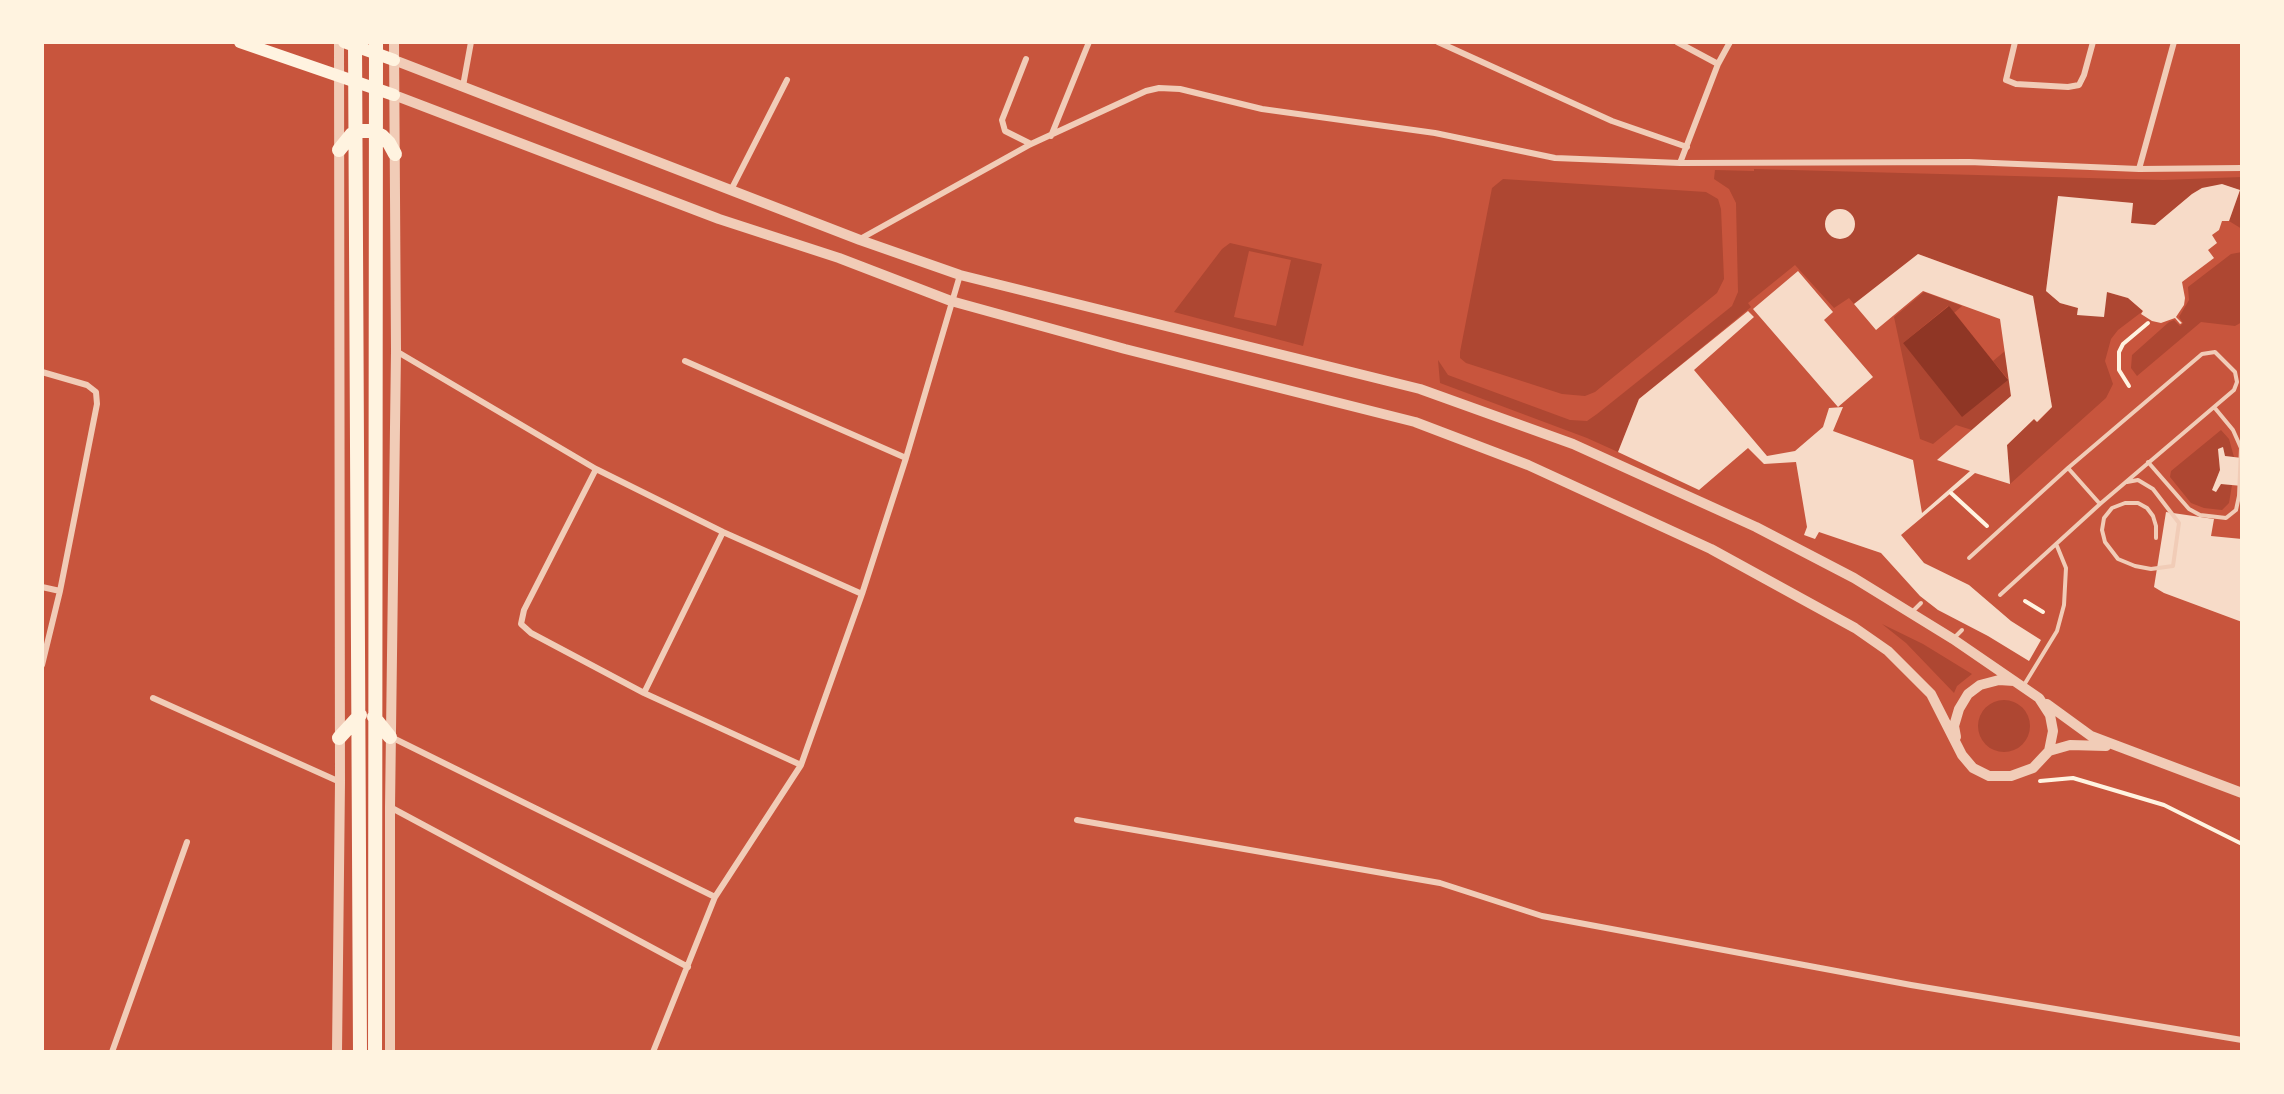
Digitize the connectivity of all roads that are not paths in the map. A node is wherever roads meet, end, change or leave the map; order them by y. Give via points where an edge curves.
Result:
1 (240, 42) edge
2 (339, 42) edge
3 (344, 42) edge
4 (355, 42) edge
5 (376, 42) edge
6 (394, 42) edge
7 (471, 42) edge
8 (1089, 42) edge
9 (1438, 42) edge
10 (1677, 42) edge
11 (1730, 42) edge
12 (2015, 42) edge
13 (2093, 42) edge
14 (2174, 42) edge
15 (1026, 59) dead end
16 (394, 60) junction
17 (1719, 64) junction
18 (339, 76) junction
19 (787, 80) dead end
20 (462, 86) junction
21 (394, 95) junction
22 (1050, 136) junction
23 (1031, 144) junction
24 (1687, 147) junction
25 (339, 150) junction
26 (394, 154) junction
27 (1680, 163) junction
28 (2242, 168) edge
29 (2139, 169) junction
30 (731, 190) junction
31 (860, 240) junction
32 (960, 275) junction
33 (951, 300) junction
34 (396, 351) junction
35 (685, 361) dead end
36 (42, 372) edge
37 (2214, 406) junction
38 (906, 458) junction
39 (2148, 462) junction
40 (2068, 468) junction
41 (596, 469) junction
42 (2125, 483) junction
43 (2100, 504) junction
44 (723, 532) junction
45 (2156, 538) dead end
46 (2056, 546) junction
47 (1969, 558) dead end
48 (42, 587) edge
49 (60, 591) junction
50 (862, 594) junction
51 (2000, 595) dead end
52 (1921, 603) dead end
53 (1911, 614) junction
54 (1962, 630) dead end
55 (1953, 639) junction
56 (42, 665) edge
57 (2020, 684) junction
58 (644, 693) junction
59 (153, 698) dead end
60 (2039, 698) junction
61 (360, 715) junction
62 (374, 717) junction
63 (390, 737) junction
64 (339, 738) junction
65 (1956, 743) junction
66 (2121, 748) junction
67 (2049, 751) junction
68 (801, 765) junction
69 (340, 782) junction
70 (2242, 793) edge
71 (390, 807) junction
72 (1077, 820) dead end
73 (187, 842) dead end
74 (715, 897) junction
75 (688, 967) junction
76 (2242, 1040) edge
77 (112, 1052) edge
78 (337, 1052) edge
79 (360, 1052) edge
80 (375, 1052) edge
81 (390, 1052) edge
82 (653, 1052) edge

1 - 18 main road
2 - 18 street
3 - 16 main road
4 - 61 main road
5 - 62 main road
6 - 16 street
7 - 20 street
8 - 22 street
9 - 24 street via 1612,121
10 - 17 street
11 - 17 street
12 - 13 street via 2006,81 2068,87 2079,86
14 - 29 street
15 - 23 street via 1002,120 1005,131
16 - 20 street
16 - 21 street
17 - 24 street
18 - 21 main road
18 - 25 street
19 - 30 street
20 - 30 street
21 - 26 street
21 - 33 street via 719,219
22 - 23 street
22 - 27 street via 1146,90 1180,88 1262,109 1435,134 1555,158
23 - 31 street
24 - 27 street
25 - 26 main road via 352,134 372,131 389,143
25 - 64 street
26 - 34 street
27 - 29 street via 1969,162
28 - 29 street
30 - 31 street
31 - 32 street
32 - 33 street
32 - 53 street via 1420,389 1573,444 1756,527 1854,578
33 - 38 street
33 - 65 street via 1125,349 1415,422 1528,465 1712,549 1855,628 1888,651 1931,694
34 - 41 street
34 - 63 street
35 - 38 street
36 - 49 street via 87,385 96,392 97,404
37 - 39 lane
37 - 39 lane via 2234,430 2241,448 2236,510 2226,518 2189,509
37 - 40 lane via 2234,390 2237,382 2235,372 2211,351 2202,354
38 - 50 street
39 - 42 lane
40 - 43 lane
40 - 47 lane
41 - 44 street
41 - 58 street via 524,610 521,624
42 - 43 lane
42 - 45 lane via 2138,480 2153,489 2179,523 2173,566 2135,566 2118,559 2104,542 2104,518 2112,508 2125,503 2147,508 2153,516
43 - 46 lane
44 - 50 street
44 - 58 street
46 - 51 lane
46 - 57 lane via 2066,568 2064,605 2057,631
48 - 49 street
49 - 56 street
50 - 68 street
52 - 53 lane
53 - 55 street
54 - 55 lane
55 - 57 street
57 - 60 street
57 - 65 street via 2000,680 1980,685 1968,694 1954,726
58 - 68 street
59 - 69 street
60 - 66 street via 2091,736
60 - 67 street via 2050,715 2053,731
61 - 64 main road
61 - 79 main road
62 - 63 main road
62 - 80 main road
63 - 71 street
63 - 74 street
64 - 69 street
65 - 67 street via 1973,768 1989,776 2010,776 2033,768
66 - 67 street via 2070,745
66 - 70 street
68 - 74 street
69 - 78 street
71 - 75 street
71 - 81 street
72 - 76 street via 1440,883 1554,918 1911,985
73 - 77 street
74 - 75 street
75 - 82 street

